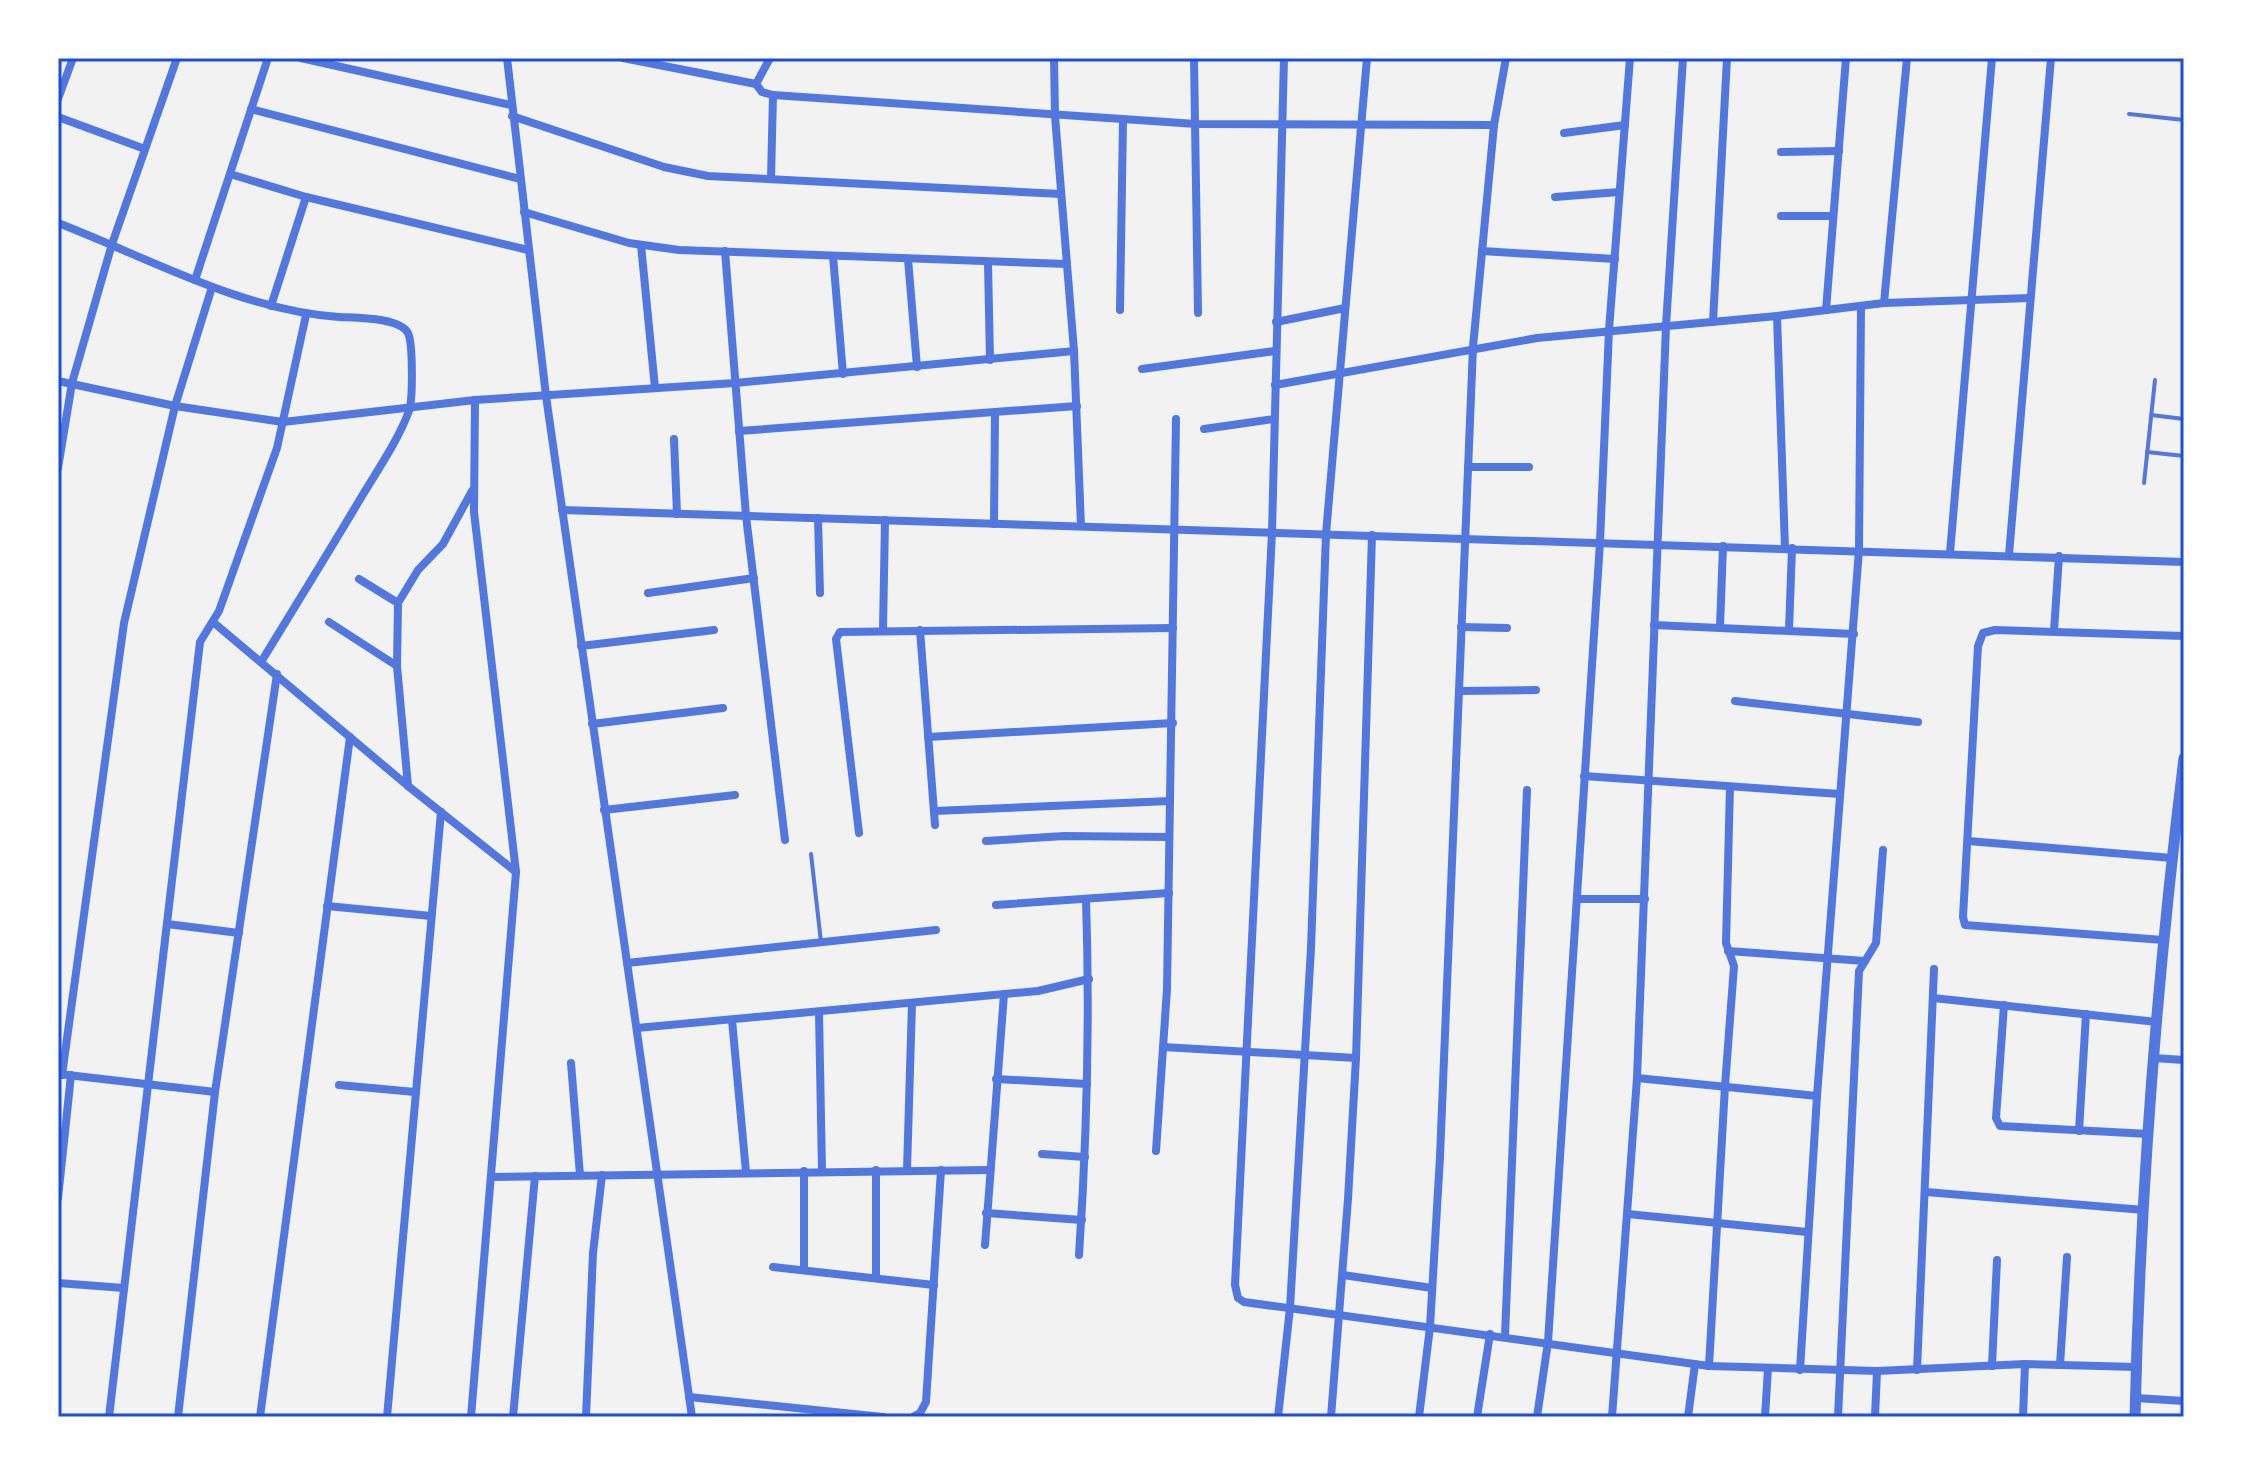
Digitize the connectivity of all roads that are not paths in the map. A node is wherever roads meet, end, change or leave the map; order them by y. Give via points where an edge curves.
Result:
1 (73, 58) edge
2 (177, 58) edge
3 (268, 58) edge
4 (301, 58) edge
5 (507, 58) edge
6 (623, 58) edge
7 (770, 58) edge
8 (1054, 58) edge
9 (1194, 58) edge
10 (1284, 58) edge
11 (1367, 58) edge
12 (1506, 58) edge
13 (1630, 58) edge
14 (1683, 58) edge
15 (1727, 58) edge
16 (1846, 58) edge
17 (1907, 58) edge
18 (1992, 58) edge
19 (2051, 58) edge
20 (756, 84) junction
21 (773, 95) junction
22 (58, 99) edge
23 (511, 105) junction
24 (251, 109) junction
25 (2129, 114) dead end
26 (512, 116) junction
27 (1055, 116) junction
28 (58, 117) edge
29 (1123, 120) junction
30 (2184, 120) edge
31 (1196, 124) junction
32 (1359, 125) junction
33 (1494, 125) junction
34 (1625, 125) junction
35 (1282, 127) junction
36 (1564, 133) dead end
37 (145, 149) junction
38 (1839, 151) junction
39 (1781, 152) dead end
40 (230, 174) junction
41 (520, 179) junction
42 (771, 179) junction
43 (1619, 192) junction
44 (1061, 194) junction
45 (306, 197) junction
46 (1555, 197) dead end
47 (524, 212) junction
48 (1781, 216) dead end
49 (1833, 216) junction
50 (58, 223) edge
51 (112, 244) junction
52 (641, 245) junction
53 (528, 250) junction
54 (725, 251) junction
55 (1482, 251) junction
56 (833, 256) junction
57 (908, 259) junction
58 (1615, 259) junction
59 (988, 263) junction
60 (1067, 264) junction
61 (195, 280) junction
62 (212, 287) junction
63 (2030, 298) junction
64 (1970, 299) junction
65 (1884, 303) junction
66 (271, 306) junction
67 (1861, 306) junction
68 (1345, 308) junction
69 (1120, 310) dead end
70 (1826, 310) junction
71 (1198, 313) dead end
72 (306, 315) junction
73 (1777, 316) junction
74 (1276, 322) junction
75 (1713, 322) junction
76 (1666, 326) junction
77 (1609, 330) junction
78 (1473, 347) junction
79 (1074, 351) junction
80 (1275, 351) junction
81 (990, 360) junction
82 (917, 367) junction
83 (1142, 369) dead end
84 (1340, 373) junction
85 (843, 374) junction
86 (2155, 380) dead end
87 (58, 381) edge
88 (72, 383) junction
89 (735, 383) junction
90 (1275, 385) junction
91 (655, 388) junction
92 (546, 396) junction
93 (475, 400) junction
94 (175, 406) junction
95 (1077, 406) junction
96 (411, 407) junction
97 (995, 413) junction
98 (2151, 415) junction
99 (1176, 419) dead end
100 (1274, 419) junction
101 (2184, 419) edge
102 (283, 422) junction
103 (1204, 429) dead end
104 (739, 431) junction
105 (674, 439) dead end
106 (2147, 452) junction
107 (2184, 456) edge
108 (1468, 467) junction
109 (1529, 467) dead end
110 (58, 468) edge
111 (2144, 483) dead end
112 (473, 490) junction
113 (562, 510) junction
114 (677, 514) junction
115 (746, 516) junction
116 (818, 518) junction
117 (885, 520) junction
118 (994, 524) junction
119 (1081, 526) junction
120 (1173, 529) junction
121 (1272, 532) junction
122 (1326, 534) junction
123 (1372, 535) junction
124 (1465, 538) junction
125 (1600, 542) junction
126 (1659, 544) junction
127 (1723, 546) junction
128 (1789, 548) junction
129 (1859, 550) junction
130 (1950, 553) junction
131 (2009, 555) junction
132 (2059, 556) junction
133 (2184, 562) edge
134 (754, 578) junction
135 (359, 579) dead end
136 (648, 593) dead end
137 (820, 593) dead end
138 (398, 603) junction
139 (213, 622) junction
140 (329, 622) dead end
141 (1654, 625) junction
142 (1461, 627) junction
143 (1720, 627) junction
144 (1173, 628) junction
145 (1507, 628) dead end
146 (714, 630) dead end
147 (883, 630) junction
148 (920, 630) junction
149 (1789, 630) junction
150 (2054, 631) junction
151 (1854, 634) junction
152 (2184, 636) edge
153 (581, 646) junction
154 (261, 662) junction
155 (397, 666) junction
156 (277, 674) junction
157 (1536, 690) dead end
158 (1459, 691) junction
159 (1735, 701) dead end
160 (723, 708) dead end
161 (1848, 714) junction
162 (1918, 722) dead end
163 (1173, 723) junction
164 (592, 724) junction
165 (350, 737) junction
166 (928, 737) junction
167 (2184, 758) edge
168 (1584, 776) junction
169 (1649, 780) junction
170 (408, 786) junction
171 (1730, 787) junction
172 (1527, 790) dead end
173 (1840, 794) junction
174 (735, 795) dead end
175 (1170, 801) junction
176 (604, 810) junction
177 (934, 811) junction
178 (441, 812) junction
179 (935, 825) dead end
180 (859, 833) dead end
181 (1169, 837) junction
182 (785, 840) dead end
183 (986, 841) dead end
184 (1968, 841) junction
185 (1883, 850) dead end
186 (811, 854) dead end
187 (2172, 858) junction
188 (516, 872) junction
189 (1169, 893) junction
190 (1086, 899) junction
191 (1577, 899) junction
192 (1645, 899) junction
193 (996, 905) dead end
194 (327, 906) junction
195 (431, 916) junction
196 (167, 924) junction
197 (936, 930) dead end
198 (239, 933) junction
199 (2163, 940) junction
200 (821, 942) junction
201 (1728, 951) junction
202 (1828, 958) junction
203 (1865, 961) junction
204 (627, 963) junction
205 (1934, 969) dead end
206 (1089, 979) junction
207 (1004, 994) junction
208 (1933, 998) junction
209 (912, 1003) junction
210 (2004, 1005) junction
211 (819, 1013) junction
212 (2086, 1014) junction
213 (732, 1020) junction
214 (2157, 1022) junction
215 (637, 1028) junction
216 (1163, 1047) junction
217 (1247, 1052) junction
218 (1304, 1055) junction
219 (1356, 1058) junction
220 (2154, 1058) junction
221 (2184, 1060) edge
222 (571, 1063) dead end
223 (64, 1075) edge
224 (1637, 1078) junction
225 (996, 1079) junction
226 (148, 1084) junction
227 (1087, 1084) junction
228 (339, 1085) dead end
229 (1725, 1086) junction
230 (215, 1092) junction
231 (415, 1092) junction
232 (1817, 1096) junction
233 (2079, 1131) junction
234 (2149, 1134) junction
235 (1156, 1151) dead end
236 (1042, 1154) dead end
237 (1085, 1157) junction
238 (876, 1170) junction
239 (907, 1170) junction
240 (941, 1170) junction
241 (989, 1170) junction
242 (804, 1171) junction
243 (822, 1171) junction
244 (746, 1172) junction
245 (659, 1173) junction
246 (580, 1175) junction
247 (602, 1175) junction
248 (535, 1176) junction
249 (491, 1177) junction
250 (1926, 1192) junction
251 (58, 1198) edge
252 (2144, 1210) junction
253 (986, 1213) junction
254 (1628, 1214) junction
255 (1082, 1220) junction
256 (1719, 1223) junction
257 (1807, 1232) junction
258 (985, 1245) dead end
259 (1079, 1255) dead end
260 (2067, 1257) dead end
261 (1997, 1260) dead end
262 (773, 1267) dead end
263 (804, 1270) junction
264 (1343, 1275) junction
265 (876, 1278) junction
266 (58, 1283) edge
267 (934, 1285) junction
268 (124, 1288) junction
269 (1432, 1288) junction
270 (1290, 1308) junction
271 (1339, 1315) junction
272 (1430, 1327) junction
273 (1490, 1334) junction
274 (1505, 1336) junction
275 (1548, 1342) junction
276 (1618, 1352) junction
277 (1695, 1364) junction
278 (2025, 1364) junction
279 (2060, 1365) junction
280 (1709, 1366) junction
281 (1992, 1366) junction
282 (2137, 1367) junction
283 (1768, 1368) junction
284 (1800, 1370) junction
285 (1841, 1370) junction
286 (1917, 1370) junction
287 (1877, 1371) junction
288 (689, 1397) junction
289 (2136, 1398) junction
290 (2184, 1401) edge
291 (109, 1417) edge
292 (178, 1417) edge
293 (260, 1417) edge
294 (387, 1417) edge
295 (471, 1417) edge
296 (513, 1417) edge
297 (586, 1417) edge
298 (692, 1417) edge
299 (883, 1417) edge
300 (913, 1417) edge
301 (1278, 1417) edge
302 (1331, 1417) edge
303 (1419, 1417) edge
304 (1477, 1417) edge
305 (1537, 1417) edge
306 (1612, 1417) edge
307 (1688, 1417) edge
308 (1765, 1417) edge
309 (1838, 1417) edge
310 (1875, 1417) edge
311 (2023, 1417) edge
312 (2135, 1417) edge

1 - 22 street
2 - 37 street
3 - 24 street
4 - 23 street
5 - 23 street
6 - 20 street
7 - 20 street
8 - 27 street
9 - 31 street
10 - 35 street
11 - 32 street
12 - 33 street
13 - 34 street
14 - 76 street
15 - 75 street
16 - 38 street
17 - 65 street
18 - 64 street
19 - 63 street
20 - 21 street
21 - 27 street
21 - 42 street
23 - 26 street
24 - 40 street
24 - 41 street
25 - 30 lane
26 - 41 street
26 - 42 street via 684,172
27 - 29 street
27 - 44 street
28 - 37 street
29 - 31 street
29 - 69 street
31 - 35 street
31 - 71 street
32 - 33 street
32 - 35 street
32 - 68 street
33 - 55 street
34 - 36 street
34 - 43 street
35 - 74 street
37 - 51 street
38 - 39 street
38 - 49 street
40 - 45 street
40 - 61 street
41 - 47 street
42 - 44 street
43 - 46 street
43 - 58 street
44 - 60 street
45 - 53 street
45 - 66 street
47 - 52 street
47 - 53 street
48 - 49 street
49 - 70 street
50 - 51 street
51 - 61 street
51 - 88 street
52 - 54 street
52 - 91 street
53 - 92 street
54 - 56 street
54 - 89 street
55 - 58 street
55 - 78 street
56 - 57 street
56 - 85 street
57 - 59 street
57 - 82 street
58 - 77 street
59 - 60 street
59 - 81 street
60 - 79 street
61 - 62 street
62 - 66 street
62 - 94 street
63 - 64 street
63 - 131 street
64 - 65 street
64 - 130 street
65 - 67 street
66 - 72 street
67 - 70 street
67 - 129 street
68 - 74 street
68 - 84 street
70 - 73 street
72 - 96 street via 382,321 407,331
72 - 102 street
73 - 75 street
73 - 128 street
74 - 80 street
75 - 76 street
76 - 77 street
76 - 126 street
77 - 78 street
77 - 125 street
78 - 84 street
78 - 108 street
79 - 81 street
79 - 95 street
80 - 83 street
80 - 90 street
81 - 82 street
82 - 85 street
84 - 90 street
84 - 122 street
85 - 89 street
86 - 98 lane
87 - 88 street
88 - 94 street
88 - 110 street
89 - 91 street
89 - 104 street
90 - 100 street
91 - 92 street
92 - 93 street
92 - 113 street
93 - 96 street
93 - 112 street
94 - 102 street
94 - 223 street via 124,623
95 - 97 street
95 - 119 street
96 - 102 street
96 - 154 street
97 - 104 street
97 - 118 street
98 - 101 lane
98 - 106 lane
99 - 120 street
100 - 103 street
100 - 121 street
102 - 139 street
104 - 115 street
105 - 114 street
106 - 107 lane
106 - 111 lane
108 - 109 street
108 - 124 street
112 - 138 street via 443,544 418,570
112 - 188 street
113 - 114 street
113 - 153 street
114 - 115 street
115 - 116 street
115 - 134 street
116 - 117 street
116 - 137 street
117 - 118 street
117 - 147 street
118 - 119 street
119 - 120 street
120 - 121 street
120 - 144 street
121 - 122 street
121 - 217 street
122 - 123 street
122 - 218 street
123 - 124 street
123 - 219 street
124 - 125 street
124 - 142 street
125 - 126 street
125 - 168 street
126 - 127 street
126 - 141 street
127 - 128 street
127 - 143 street
128 - 129 street
128 - 149 street
129 - 130 street
129 - 151 street
130 - 131 street
131 - 132 street
132 - 133 street
132 - 150 street
134 - 136 street
134 - 182 street
135 - 138 street
138 - 155 street
139 - 154 street
139 - 196 street via 200,642
140 - 155 street
141 - 143 street
141 - 169 street
142 - 145 street
142 - 158 street
143 - 149 street
144 - 148 street
144 - 163 street
146 - 153 street
147 - 148 street
147 - 180 street via 843,631 836,639
148 - 166 street
149 - 151 street
150 - 152 street
150 - 184 street via 1995,630 1979,639
151 - 161 street
153 - 164 street
154 - 156 street
155 - 170 street
156 - 165 street
156 - 198 street
157 - 158 street
158 - 269 street
159 - 161 street
160 - 164 street
161 - 162 street
161 - 173 street
163 - 166 street
163 - 175 street
164 - 176 street
165 - 170 street
165 - 194 street
166 - 177 street
167 - 187 street
168 - 169 street
168 - 191 street
169 - 171 street
169 - 192 street
170 - 178 street
171 - 173 street
171 - 201 street
172 - 274 street
173 - 202 street
174 - 176 street
175 - 177 street
175 - 181 street
176 - 204 street
177 - 179 street
178 - 188 street
178 - 195 street
181 - 183 street
181 - 189 street
184 - 187 street
184 - 199 street via 1965,925
185 - 203 street via 1876,943
186 - 200 lane
187 - 199 street
188 - 249 street
189 - 190 street
189 - 216 street
190 - 193 street
190 - 206 street
191 - 192 street
191 - 275 street
192 - 224 street
194 - 195 street
194 - 293 street
195 - 231 street
196 - 198 street
196 - 226 street
197 - 200 street
198 - 230 street
199 - 214 street
200 - 204 street
201 - 202 street
201 - 229 street via 1734,966
202 - 203 street
202 - 232 street
203 - 285 street via 1859,971
204 - 215 street
205 - 208 street
206 - 207 street
206 - 227 street
207 - 209 street
207 - 225 street
208 - 210 street
208 - 250 street
209 - 211 street
209 - 239 street
210 - 212 street
210 - 233 street via 1997,1123 2004,1128
211 - 213 street
211 - 243 street
212 - 214 street
212 - 233 street
213 - 215 street
213 - 244 street
214 - 220 street
215 - 245 street
216 - 217 street
216 - 235 street
217 - 218 street
217 - 270 street via 1235,1285 1244,1302
218 - 219 street
218 - 270 street
219 - 264 street
220 - 221 street
220 - 234 street
222 - 246 street
223 - 226 street
223 - 251 street
224 - 229 street
224 - 254 street
225 - 227 street
225 - 241 street
226 - 230 street
226 - 268 street
227 - 237 street
228 - 231 street
229 - 232 street
229 - 256 street
230 - 292 street
231 - 294 street
232 - 257 street
233 - 234 street
234 - 252 street
236 - 237 street
237 - 255 street
238 - 239 street
238 - 243 street
238 - 265 street
239 - 240 street
240 - 241 street
240 - 267 street
241 - 253 street
242 - 243 street
242 - 244 street
242 - 263 street
244 - 245 street
245 - 247 street
245 - 288 street
246 - 247 street
246 - 248 street
247 - 297 street
248 - 249 street
248 - 296 street
249 - 295 street
250 - 252 street
250 - 286 street
252 - 282 street
253 - 255 street
253 - 258 street
254 - 256 street
254 - 276 street
255 - 259 street
256 - 257 street
256 - 280 street
257 - 284 street
260 - 279 street
261 - 281 street
262 - 263 street
263 - 265 street
264 - 269 street
264 - 271 street
265 - 267 street
266 - 268 street
267 - 300 street via 926,1402
268 - 291 street
269 - 272 street
270 - 271 street
270 - 301 street
271 - 272 street
271 - 302 street
272 - 273 street
272 - 303 street
273 - 274 street
273 - 304 street
274 - 275 street
275 - 276 street
275 - 305 street
276 - 277 street
276 - 306 street
277 - 280 street
277 - 307 street
278 - 279 street
278 - 281 street
278 - 311 street
279 - 282 street
280 - 283 street
281 - 286 street
282 - 289 street
283 - 284 street
283 - 308 street
284 - 285 street
285 - 287 street
285 - 309 street
286 - 287 street
287 - 310 street
288 - 298 street
288 - 299 street
289 - 290 street
289 - 312 street

